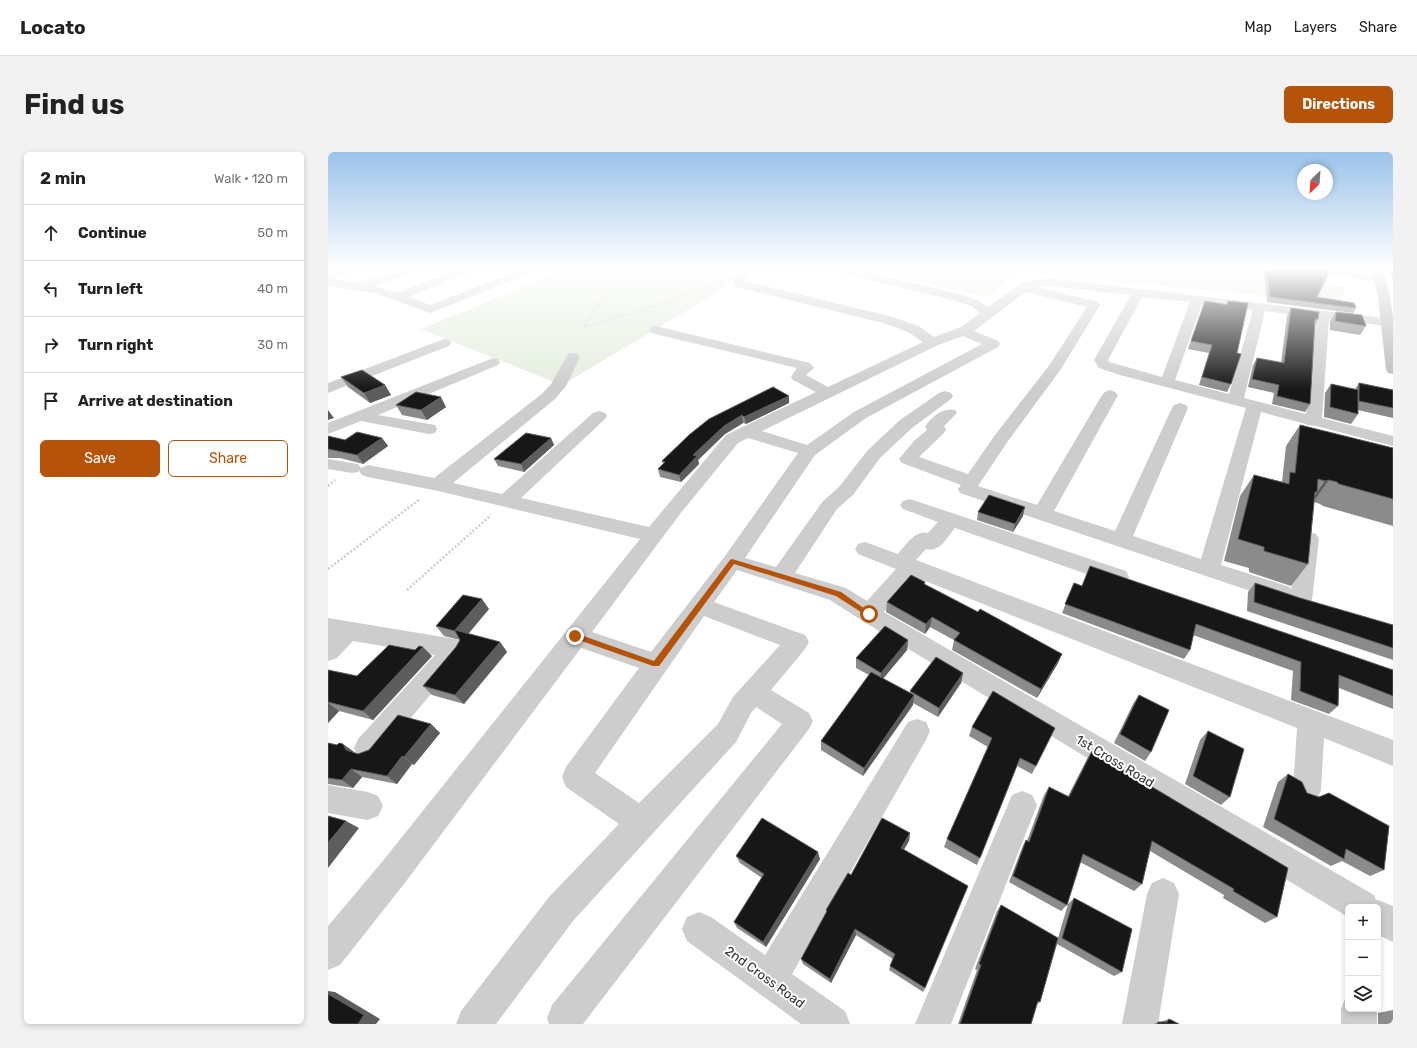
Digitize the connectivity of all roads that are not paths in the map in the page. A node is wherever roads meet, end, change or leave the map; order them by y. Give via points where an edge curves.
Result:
1 (837, 308) edge
2 (983, 308) edge
3 (997, 308) edge
4 (1092, 308) edge
5 (1130, 308) edge
6 (1195, 308) edge
7 (1260, 308) edge
8 (1272, 308) edge
9 (1388, 308) edge
10 (988, 314) junction
11 (1322, 315) junction
12 (1387, 322) junction
13 (656, 330) dead end
14 (963, 331) junction
15 (933, 342) junction
16 (444, 343) dead end
17 (573, 357) dead end
18 (493, 362) dead end
19 (1393, 365) edge
20 (1167, 383) junction
21 (328, 388) edge
22 (829, 392) junction
23 (1110, 395) dead end
24 (1236, 401) junction
25 (1255, 406) junction
26 (1180, 408) dead end
27 (360, 416) junction
28 (599, 416) dead end
29 (1313, 422) junction
30 (328, 429) edge
31 (429, 429) dead end
32 (747, 432) junction
33 (1393, 441) edge
34 (809, 451) junction
35 (328, 464) edge
36 (971, 482) junction
37 (438, 485) junction
38 (506, 501) junction
39 (910, 505) dead end
40 (1042, 514) junction
41 (1312, 516) edge
42 (951, 519) junction
43 (654, 535) junction
44 (1121, 540) junction
45 (865, 549) dead end
46 (732, 562) junction
47 (907, 565) junction
48 (1209, 569) junction
49 (781, 576) junction
50 (1138, 584) edge
51 (701, 606) junction
52 (869, 614) junction
53 (338, 629) edge
54 (575, 636) junction
55 (328, 652) edge
56 (656, 664) junction
57 (753, 692) junction
58 (1311, 721) junction
59 (917, 732) dead end
60 (368, 748) dead end
61 (1393, 753) edge
62 (1307, 790) edge
63 (328, 799) edge
64 (1022, 805) dead end
65 (368, 806) dead end
66 (641, 822) junction
67 (1163, 894) dead end
68 (1357, 904) edge
69 (1381, 918) edge
70 (1393, 925) edge
71 (699, 929) dead end
72 (328, 953) edge
73 (770, 980) junction
74 (1359, 1012) edge
75 (565, 1018) dead end
76 (474, 1024) edge
77 (832, 1024) edge
78 (933, 1024) edge
79 (1140, 1024) edge
80 (1359, 1024) edge

1 - 15 street via 895,322
2 - 10 street
3 - 10 street
4 - 36 street via 1054,369
5 - 20 street via 1101,360 1112,368
6 - 20 street
7 - 24 street
8 - 11 street
9 - 12 street
10 - 14 street
11 - 12 street
11 - 29 street
12 - 19 street
13 - 22 street via 805,366 807,368 798,377
14 - 15 street
14 - 34 street via 993,344 860,415
15 - 22 street
16 - 21 street
17 - 37 street via 558,386 549,396
18 - 27 street
20 - 24 street
22 - 32 street
23 - 40 street
24 - 25 street
25 - 29 street
25 - 48 street
26 - 44 street
27 - 30 street
27 - 31 street
28 - 38 street
29 - 33 street
32 - 34 street
32 - 43 street via 732,439
34 - 46 street
35 - 37 street
36 - 40 street via 967,489
36 - 49 street via 908,459 938,429 933,428 947,405 906,424 874,454 846,491 830,505
37 - 38 street
38 - 43 street
39 - 42 street
40 - 44 street
41 - 48 street via 1309,602
42 - 47 street via 931,543 923,540
42 - 50 street
43 - 54 street
44 - 48 street
45 - 47 street
46 - 49 street, 1st Cross Road
46 - 51 street
47 - 52 street
47 - 58 street
49 - 52 street, 1st Cross Road via 838,594
51 - 56 street
51 - 57 street via 797,642
52 - 68 street, 1st Cross Road
53 - 55 street
53 - 60 street via 455,649
54 - 56 street
54 - 72 street via 393,873
56 - 66 street via 576,777
57 - 66 street via 742,705 727,733
57 - 75 street via 800,722
58 - 61 street
58 - 62 street
59 - 73 street
63 - 65 street
64 - 78 street
66 - 76 street via 561,909
67 - 79 street
69 - 70 street
71 - 73 street, 2nd Cross Road
73 - 77 street, 2nd Cross Road
74 - 80 street

